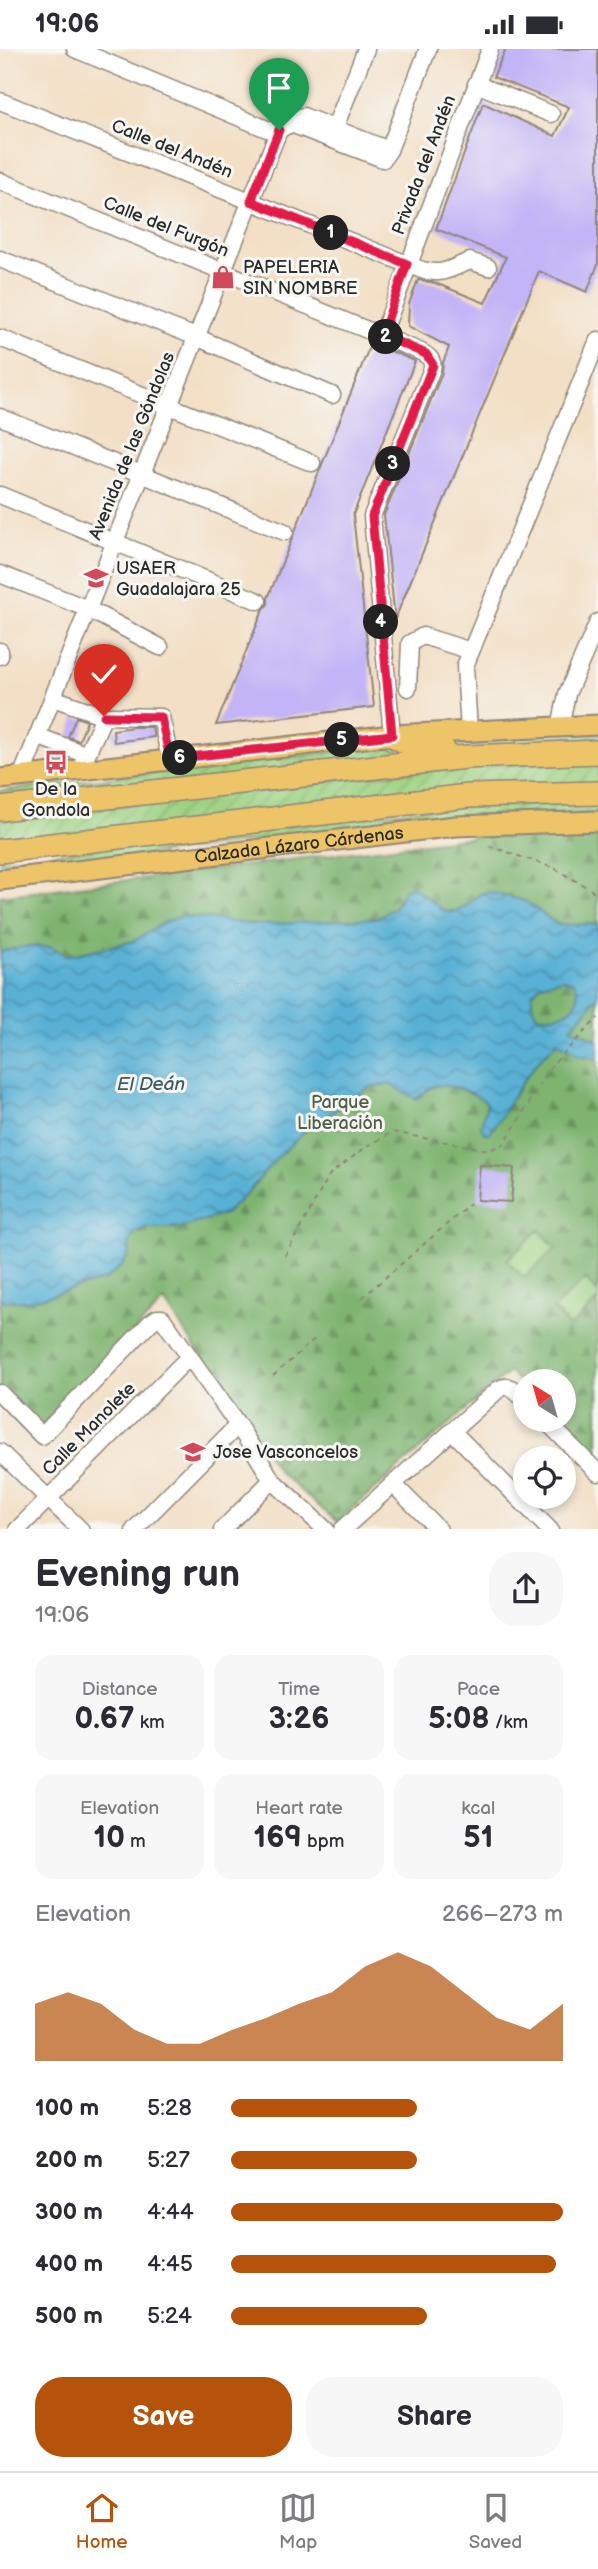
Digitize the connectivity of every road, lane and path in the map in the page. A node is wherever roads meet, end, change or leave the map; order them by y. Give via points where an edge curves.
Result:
1 (75, 49) edge
2 (366, 49) edge
3 (428, 49) edge
4 (490, 49) edge
5 (476, 84) junction
6 (0, 101) edge
7 (551, 114) dead end
8 (285, 127) junction
9 (332, 133) junction
10 (0, 181) edge
11 (251, 201) junction
12 (0, 259) edge
13 (407, 264) junction
14 (488, 267) dead end
15 (223, 271) junction
16 (382, 335) junction
17 (196, 337) junction
18 (0, 338) edge
19 (598, 340) edge
20 (332, 395) dead end
21 (169, 406) junction
22 (0, 417) edge
23 (312, 463) dead end
24 (142, 475) junction
25 (0, 495) edge
26 (285, 532) dead end
27 (115, 541) junction
28 (0, 574) edge
29 (258, 601) dead end
30 (88, 609) junction
31 (598, 622) edge
32 (160, 647) dead end
33 (471, 651) junction
34 (591, 657) edge
35 (408, 688) dead end
36 (53, 698) junction
37 (104, 716) junction
38 (598, 725) edge
39 (560, 727) junction
40 (469, 731) junction
41 (392, 735) junction
42 (37, 736) junction
43 (598, 752) edge
44 (509, 755) junction
45 (170, 759) junction
46 (84, 762) junction
47 (21, 777) junction
48 (0, 779) edge
49 (598, 793) edge
50 (0, 809) edge
51 (598, 821) edge
52 (489, 846) dead end
53 (0, 851) edge
54 (0, 880) edge
55 (598, 894) edge
56 (598, 1019) edge
57 (470, 1204) dead end
58 (285, 1255) dead end
59 (362, 1298) dead end
60 (318, 1336) dead end
61 (189, 1357) junction
62 (273, 1376) dead end
63 (0, 1392) edge
64 (513, 1392) edge
65 (237, 1425) junction
66 (452, 1431) junction
67 (557, 1432) edge
68 (0, 1452) edge
69 (598, 1473) edge
70 (272, 1480) junction
71 (393, 1483) junction
72 (48, 1499) junction
73 (17, 1529) edge
74 (81, 1529) edge
75 (134, 1529) edge
76 (222, 1529) edge
77 (326, 1529) edge
78 (342, 1529) edge
79 (439, 1529) edge
80 (550, 1529) edge

1 - 8 street via 267,129
2 - 9 street
3 - 9 street via 381,159
4 - 5 street, Privada del Andén
5 - 7 street
5 - 13 street, Privada del Andén
6 - 11 street, Calle del Andén
8 - 9 street via 303,116
8 - 11 street, Avenida de las Góndolas
10 - 15 street, Calle del Furgón
11 - 13 street, Calle del Andén
11 - 15 street, Avenida de las Góndolas
12 - 17 street
13 - 14 street, Calle del Andén via 435,274 470,261
13 - 16 street, Privada del Andén
15 - 16 street, Calle del Furgón
15 - 17 street, Avenida de las Góndolas
16 - 41 street, Calle del Furgón via 432,361 372,516
17 - 20 street
17 - 21 street, Avenida de las Góndolas
18 - 21 street
19 - 33 street
21 - 23 street
21 - 24 street, Avenida de las Góndolas
22 - 24 street
24 - 26 street
24 - 27 street, Avenida de las Góndolas
25 - 27 street
27 - 29 street
27 - 30 street, Avenida de las Góndolas
28 - 30 street
30 - 32 street
30 - 36 street, Avenida de las Góndolas
31 - 34 street
33 - 35 street via 423,636 410,643
33 - 40 street via 465,666
34 - 39 street via 567,694
36 - 37 street
36 - 42 street, Avenida de las Góndolas
37 - 45 street via 161,717
37 - 46 street
38 - 39 main road
39 - 40 main road
40 - 41 main road
41 - 44 highway via 414,746
41 - 45 main road
42 - 46 street
42 - 47 street, Avenida de las Góndolas
43 - 44 highway
44 - 50 highway via 408,762
45 - 46 main road
46 - 47 main road
47 - 48 main road
49 - 53 highway, Calzada Lázaro Cárdenas via 468,796
51 - 54 main road, Calzada Lázaro Cárdenas via 456,826
52 - 55 path via 554,868
56 - 58 path via 552,1065 503,1144 489,1150 392,1132 330,1174
57 - 59 path
60 - 62 path
61 - 63 street via 165,1321 157,1318 42,1436
61 - 65 street
61 - 72 street, Calle Manolete
64 - 66 street via 506,1386 499,1389
65 - 70 street
65 - 75 street
66 - 71 street
66 - 80 street
67 - 69 street
68 - 72 street
70 - 76 street
70 - 77 street
71 - 78 street
71 - 79 street
72 - 73 street, Calle Manolete
72 - 74 street

